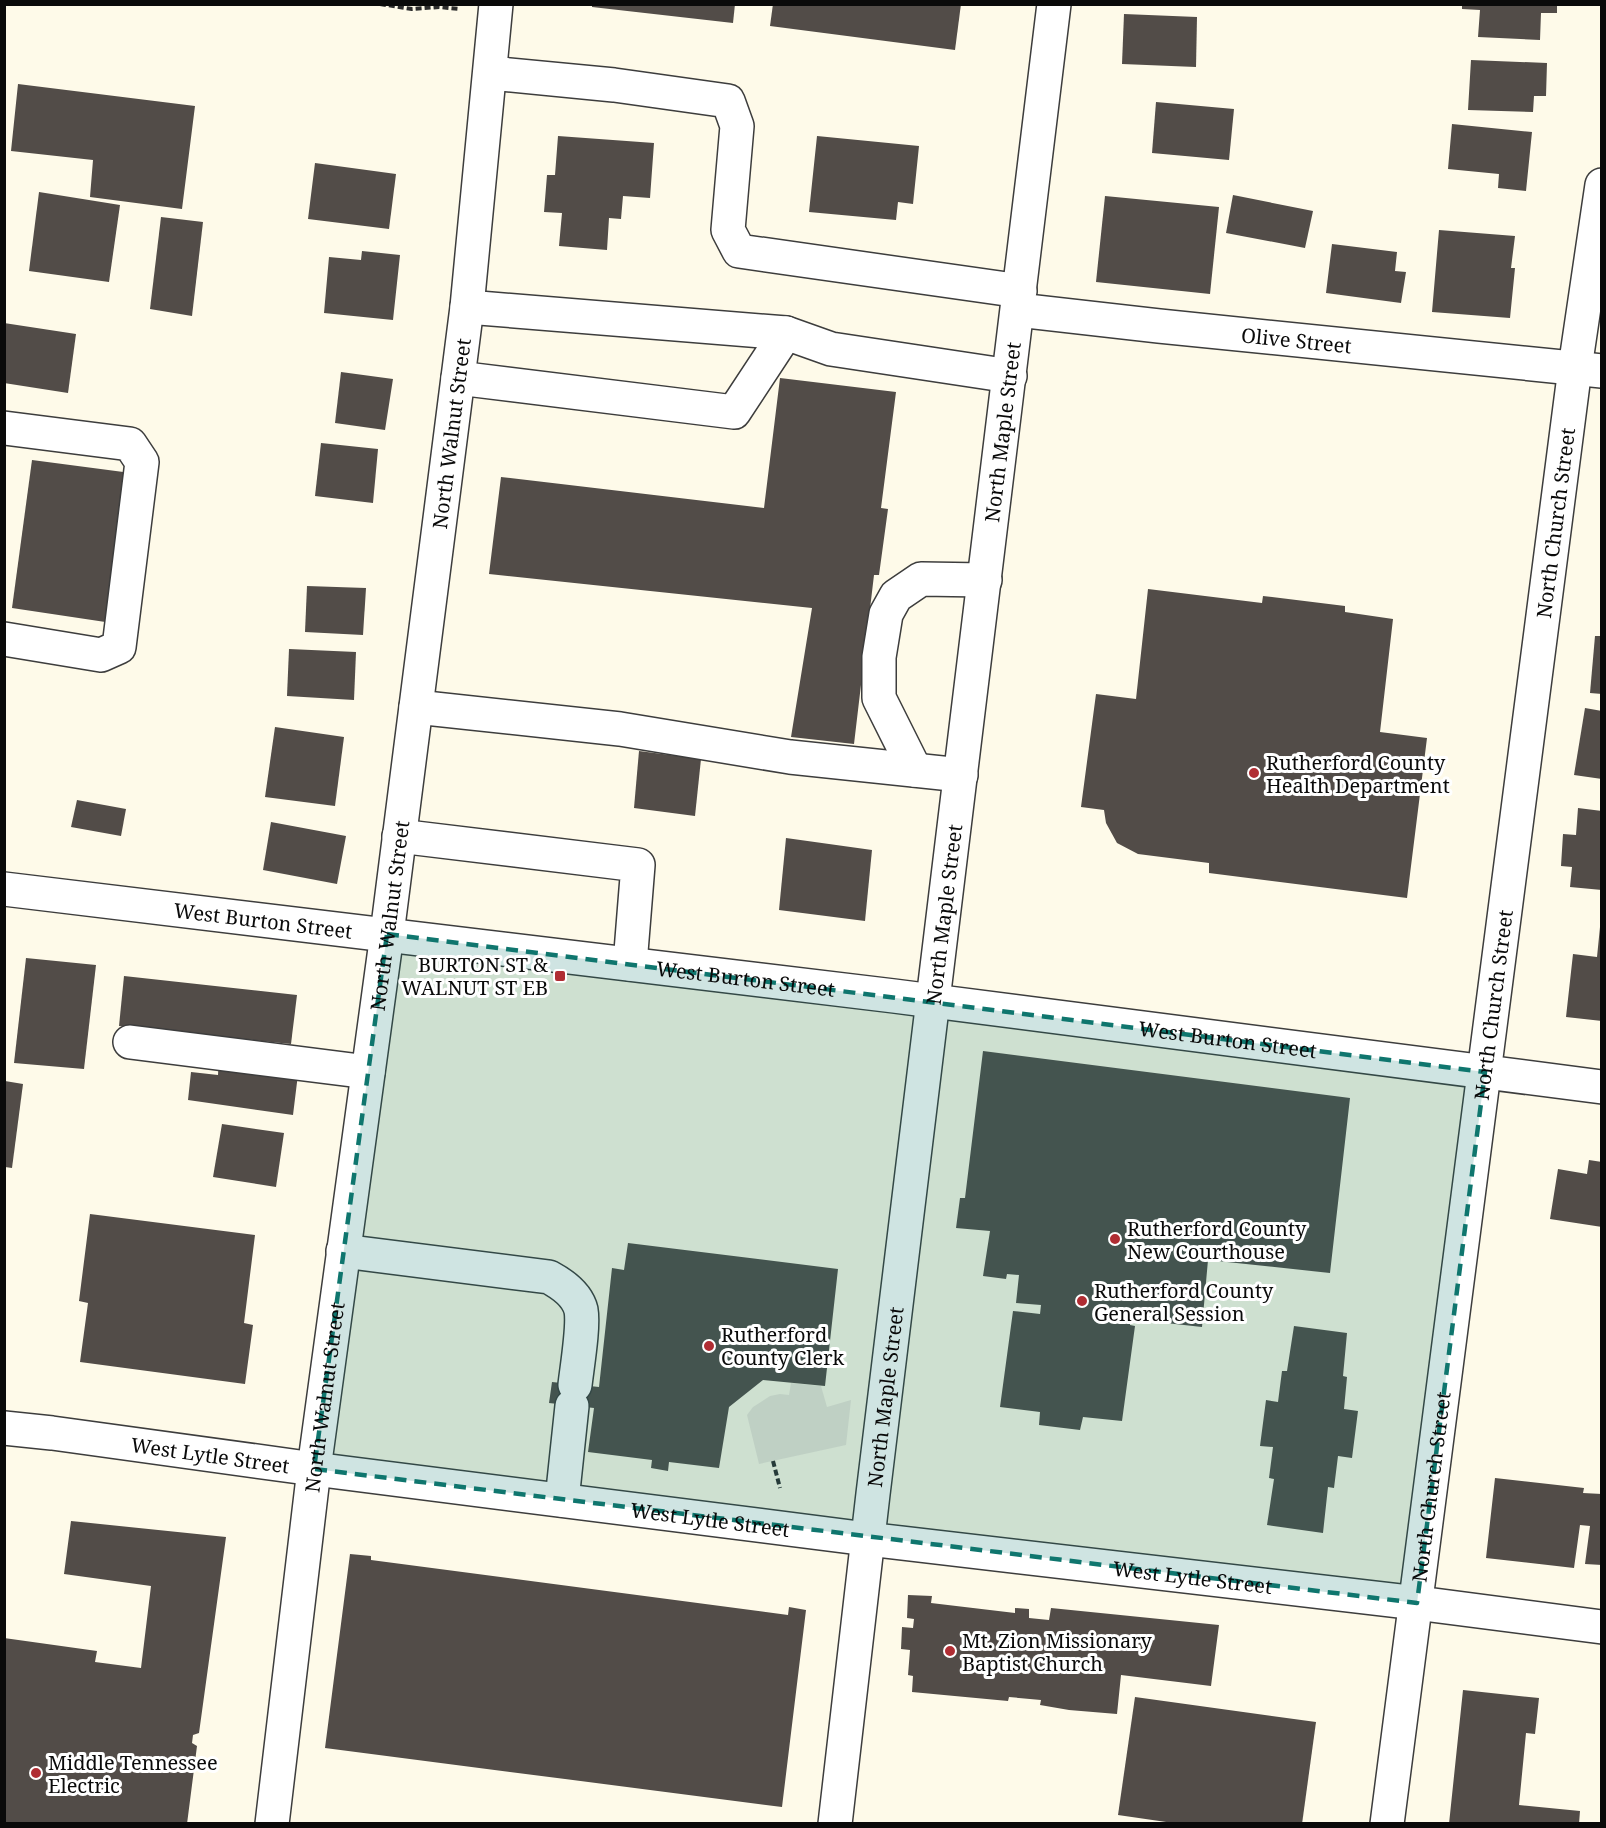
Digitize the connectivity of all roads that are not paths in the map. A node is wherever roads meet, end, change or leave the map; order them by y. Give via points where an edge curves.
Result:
1 (495, 4) edge
2 (1054, 4) edge
3 (490, 73) junction
4 (1602, 185) edge
5 (1019, 300) junction
6 (467, 308) junction
7 (786, 333) junction
8 (1588, 370) edge
9 (1010, 376) junction
10 (458, 378) junction
11 (4, 428) edge
12 (985, 580) junction
13 (4, 639) edge
14 (416, 708) junction
15 (915, 770) junction
16 (961, 775) junction
17 (399, 836) junction
18 (4, 889) edge
19 (387, 934) junction
20 (630, 964) junction
21 (933, 1001) junction
22 (130, 1042) dead end
23 (368, 1072) junction
24 (1485, 1072) junction
25 (1602, 1087) edge
26 (343, 1251) junction
27 (4, 1428) edge
28 (314, 1469) junction
29 (562, 1500) junction
30 (867, 1539) junction
31 (1417, 1603) junction
32 (1602, 1627) edge
33 (272, 1824) edge
34 (835, 1824) edge
35 (1387, 1824) edge

1 - 3 street, North Walnut Street
2 - 5 street, North Maple Street
3 - 5 street, Olive Street via 728,101 737,126 728,230 739,251
3 - 6 street, North Walnut Street
4 - 8 street, North Church Street
5 - 8 street, Olive Street via 1159,326
5 - 9 street, North Maple Street
6 - 7 street
6 - 10 street, North Walnut Street
7 - 9 street via 831,349
7 - 10 street via 734,412
8 - 24 street, North Church Street
9 - 12 street, North Maple Street
10 - 14 street, North Walnut Street
11 - 13 street via 130,444 142,462 119,647 101,655
12 - 15 street via 921,579 896,596 886,614 879,657 879,698
12 - 16 street, North Maple Street
14 - 15 street via 620,729 790,757
14 - 17 street, North Walnut Street
15 - 16 street
16 - 21 street, North Maple Street
17 - 19 street, North Walnut Street
17 - 20 street via 638,865
18 - 19 street, West Burton Street
19 - 20 street, West Burton Street
19 - 23 street, North Walnut Street
20 - 21 street, West Burton Street
21 - 24 street, West Burton Street
21 - 30 street, North Maple Street
22 - 23 street
23 - 26 street, North Walnut Street
24 - 25 street, West Burton Street
24 - 31 street, North Church Street
26 - 28 street, North Walnut Street
26 - 29 street via 549,1277 567,1288 580,1309 580,1338
27 - 28 street, West Lytle Street
28 - 29 street, West Lytle Street
28 - 33 street, North Walnut Street
29 - 30 street, West Lytle Street
30 - 31 street, West Lytle Street
30 - 34 street, North Maple Street
31 - 32 street, West Lytle Street
31 - 35 street, North Church Street

